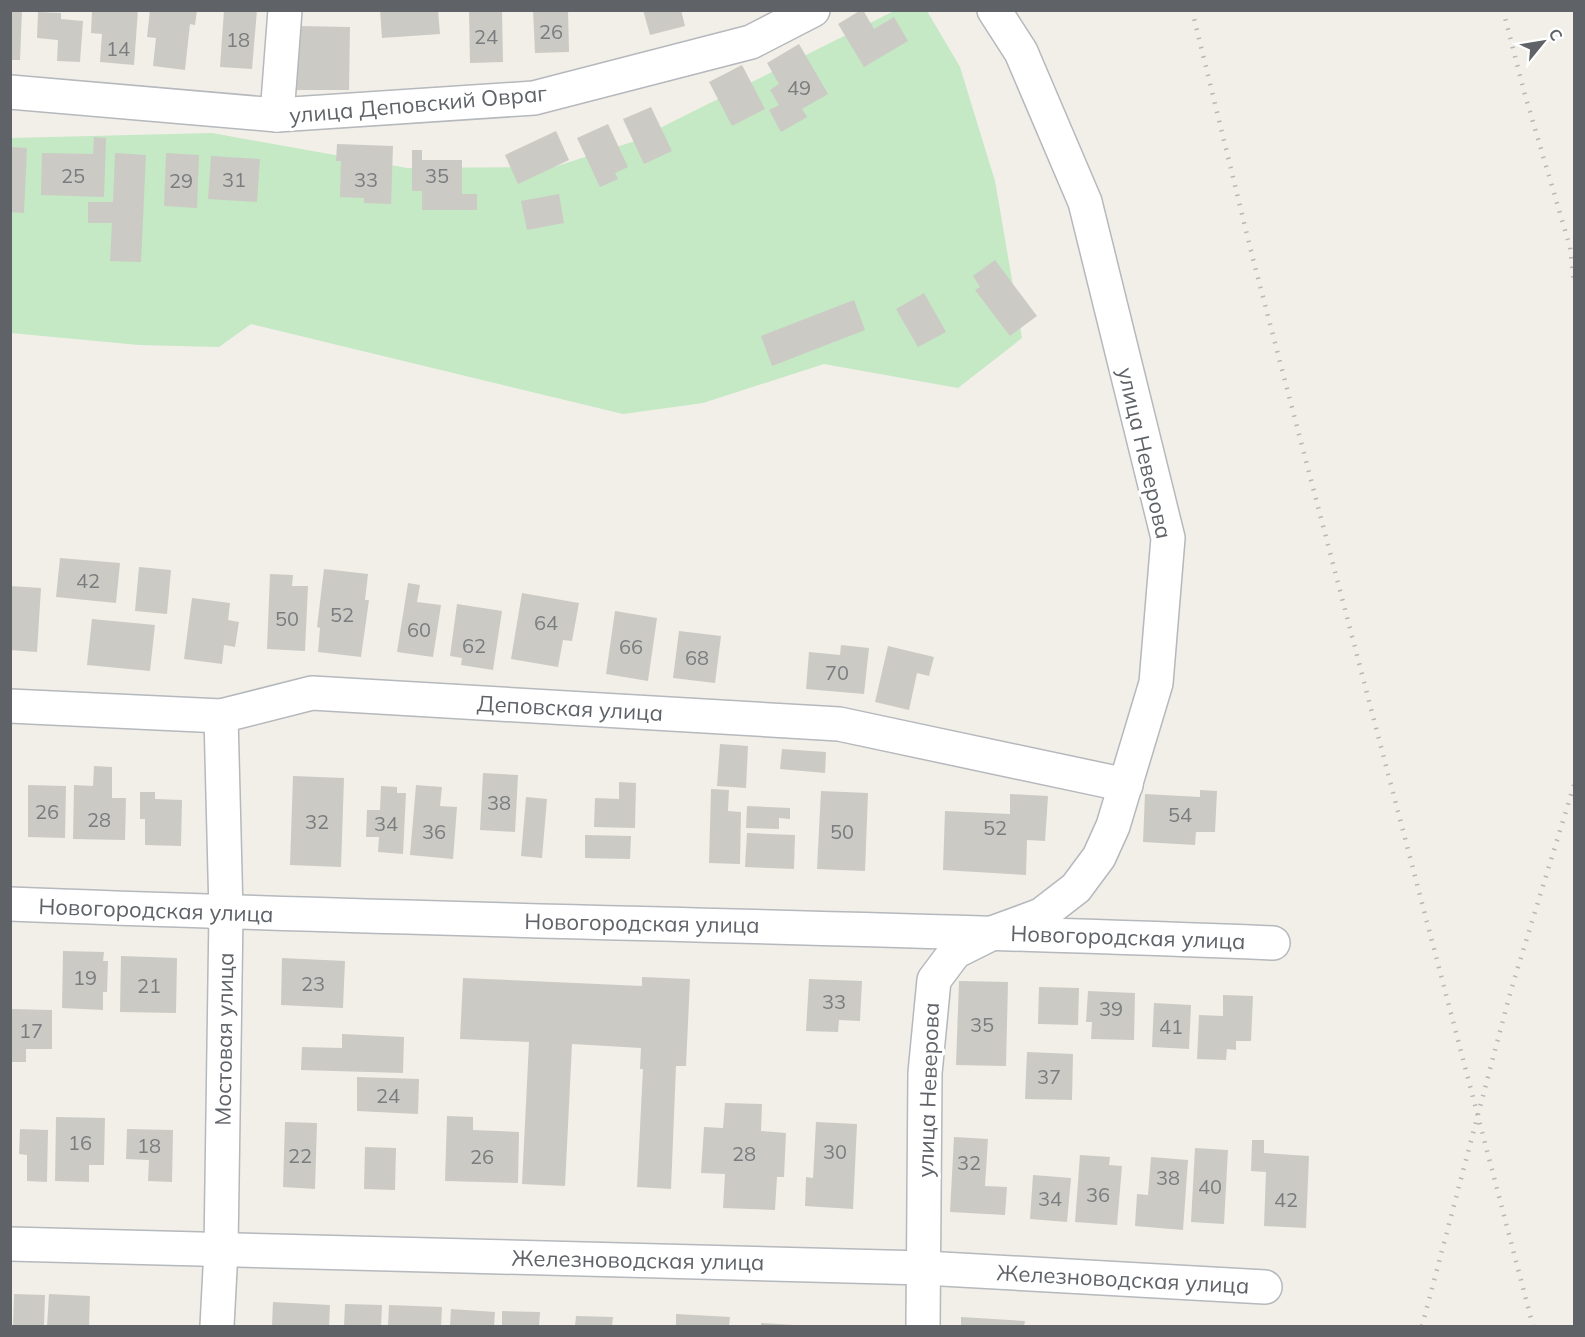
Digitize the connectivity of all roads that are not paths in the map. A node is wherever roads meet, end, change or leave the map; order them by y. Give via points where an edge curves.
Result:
1 (285, 10) edge
2 (813, 10) edge
3 (994, 10) edge
4 (10, 92) edge
5 (277, 115) junction
6 (10, 706) edge
7 (221, 716) junction
8 (1126, 785) junction
9 (10, 904) edge
10 (226, 913) junction
11 (995, 932) junction
12 (1273, 943) dead end
13 (10, 1244) edge
14 (221, 1250) junction
15 (924, 1268) junction
16 (1265, 1287) dead end
17 (217, 1326) edge
18 (923, 1326) edge

1 - 5 street
2 - 5 street, улица Деповский Овраг via 751,42 534,99
3 - 8 street, улица Неверова via 1021,52 1085,202 1168,538 1156,683
4 - 5 street, улица Деповский Овраг
6 - 7 street, Деповская улица
7 - 8 street, Деповская улица via 312,693 839,724
7 - 10 street, Мостовая улица
8 - 11 street, улица Неверова via 1099,857 1076,888 1041,915
9 - 10 street, Новогородская улица
10 - 11 street, Новогородская улица
10 - 14 street, Мостовая улица
11 - 12 street, Новогородская улица
11 - 15 street, улица Неверова via 955,952 934,981 925,1073
13 - 14 street, Железноводская улица
14 - 15 street, Железноводская улица
14 - 17 street, Мостовая улица
15 - 16 street, Железноводская улица
15 - 18 street, улица Неверова

